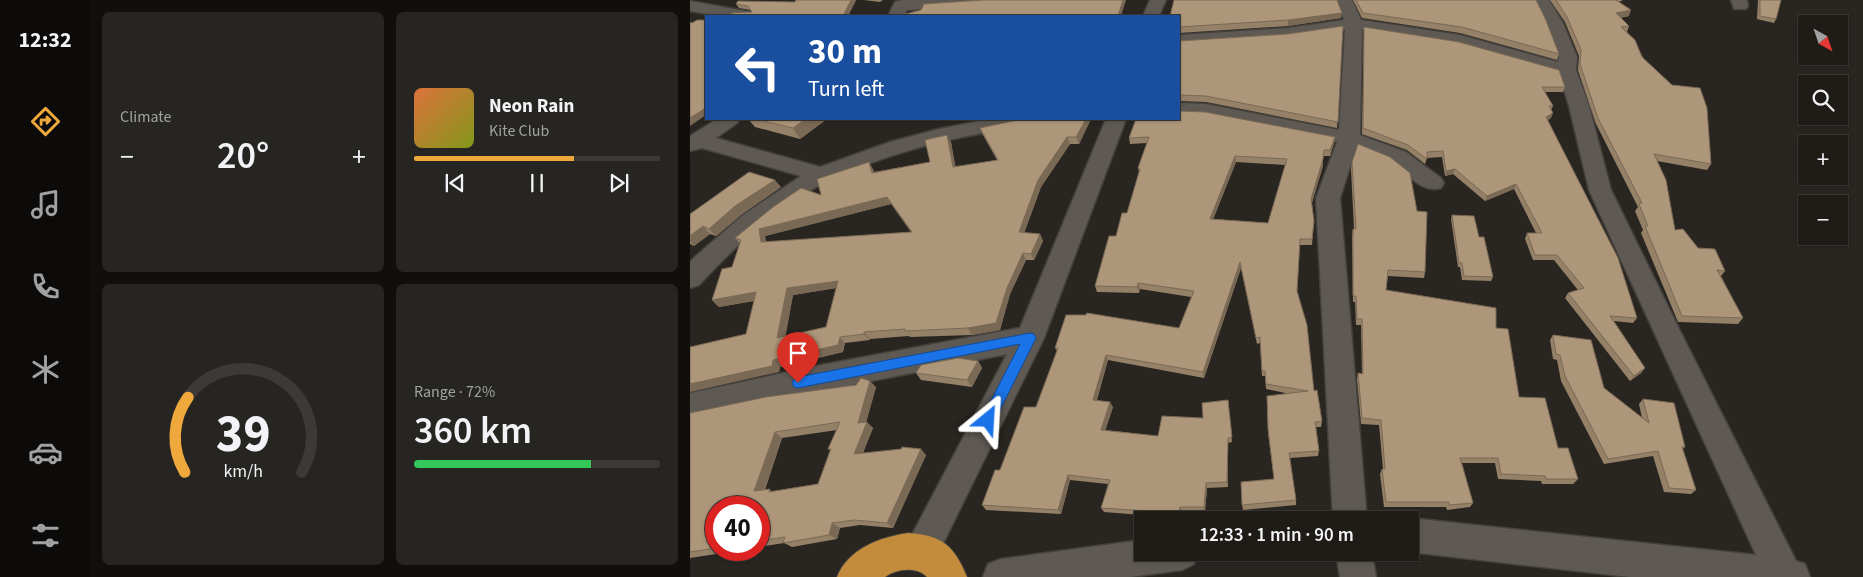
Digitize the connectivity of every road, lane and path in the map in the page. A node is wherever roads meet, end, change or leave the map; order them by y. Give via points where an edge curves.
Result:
1 (985, 0) edge
2 (1158, 0) edge
3 (1344, 0) edge
4 (1541, 0) edge
5 (690, 6) edge
6 (901, 7) edge
7 (740, 15) edge
8 (884, 15) edge
9 (1151, 15) edge
10 (1354, 24) junction
11 (1180, 40) edge
12 (1567, 70) junction
13 (1180, 109) edge
14 (729, 120) edge
15 (1010, 120) edge
16 (1116, 120) edge
17 (938, 126) edge
18 (1349, 138) junction
19 (695, 143) edge
20 (822, 175) junction
21 (1433, 183) dead end
22 (690, 278) edge
23 (1030, 338) junction
24 (690, 406) edge
25 (1349, 511) edge
26 (1419, 536) edge
27 (921, 552) junction
28 (1134, 559) edge
29 (1355, 561) edge
30 (1788, 576) edge
31 (856, 577) edge
32 (948, 577) edge
33 (1001, 577) edge
34 (1358, 577) edge

1 - 6 street
2 - 9 street
3 - 10 street
4 - 12 street via 1568,57
5 - 7 street
6 - 8 street
10 - 11 street via 1288,33
10 - 12 street via 1460,40
10 - 18 street
12 - 30 street via 1600,190 1674,350
13 - 18 street via 1206,110
14 - 19 street
15 - 17 street
16 - 23 street
17 - 20 street
18 - 21 street via 1398,158
18 - 25 street via 1328,198
19 - 20 street
20 - 22 street via 771,205
23 - 24 street
23 - 27 street
26 - 30 street
27 - 31 highway via 900,552 876,561
27 - 32 highway via 935,558 945,568
28 - 33 street
29 - 34 street

